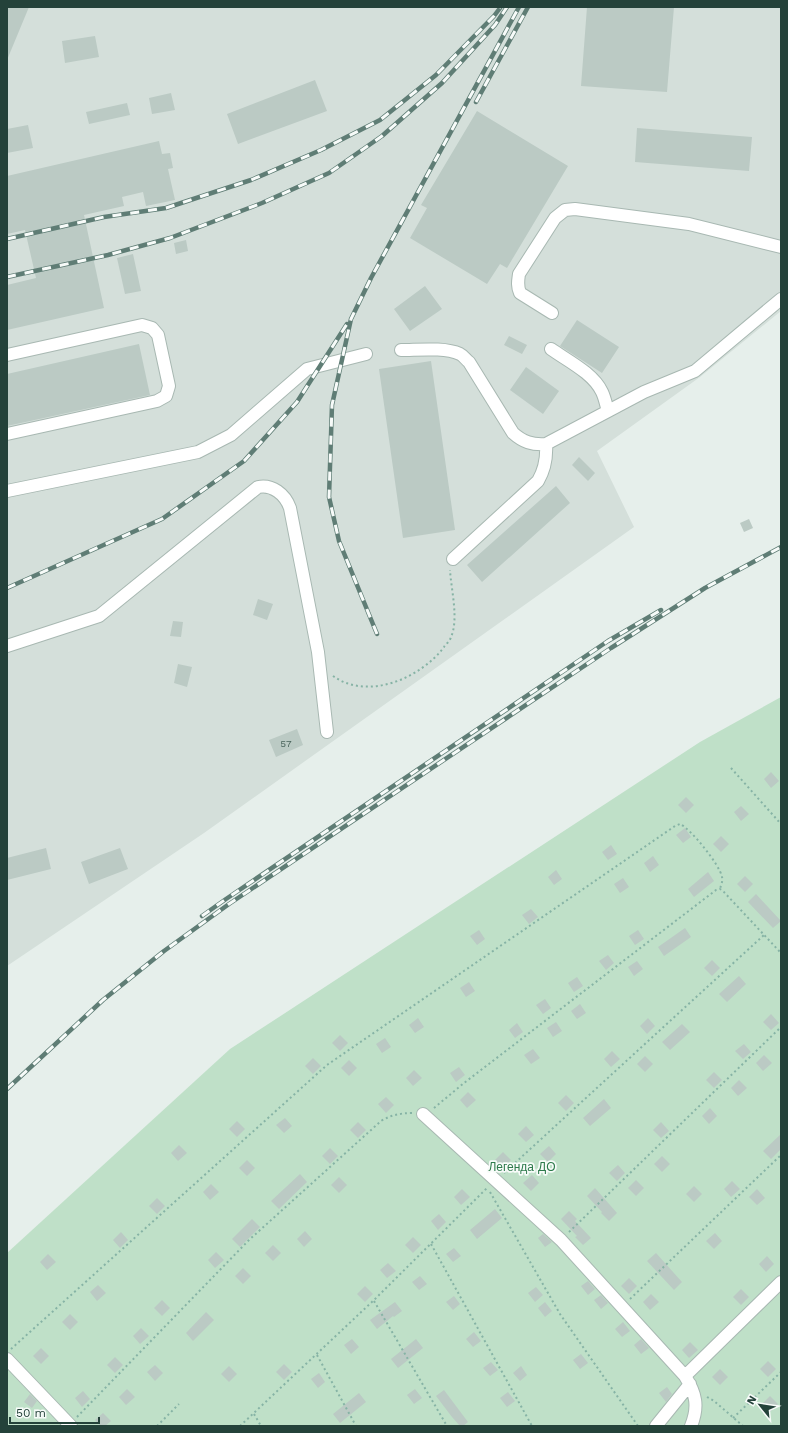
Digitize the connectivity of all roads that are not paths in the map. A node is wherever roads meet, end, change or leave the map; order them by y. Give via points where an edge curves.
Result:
1 (781, 246) edge
2 (781, 299) edge
3 (552, 313) dead end
4 (551, 349) dead end
5 (401, 350) dead end
6 (366, 354) dead end
7 (7, 356) edge
8 (608, 411) junction
9 (7, 434) edge
10 (546, 444) junction
11 (7, 491) edge
12 (454, 559) road end
13 (7, 646) edge
14 (328, 732) dead end
15 (423, 1114) road end
16 (781, 1282) edge
17 (7, 1359) edge
18 (688, 1380) junction
19 (70, 1425) edge
20 (656, 1426) edge
21 (691, 1426) edge

1 - 3 lane via 689,224 575,209 565,210 555,218 519,274 518,281 520,293
2 - 8 lane via 695,371 644,392
4 - 8 lane via 588,374 602,392
5 - 10 lane via 428,349 451,351 462,355 469,362 513,433 519,439 535,445
6 - 11 lane via 307,369 231,435 198,452
7 - 9 lane via 147,326 158,335 169,386 166,396 157,401
8 - 10 lane
10 - 12 lane via 547,456 538,481
13 - 14 lane via 99,616 258,487 272,487 283,496 290,508 318,652
15 - 18 lane via 561,1240
16 - 18 lane
17 - 19 lane
18 - 20 lane
18 - 21 lane via 696,1399

